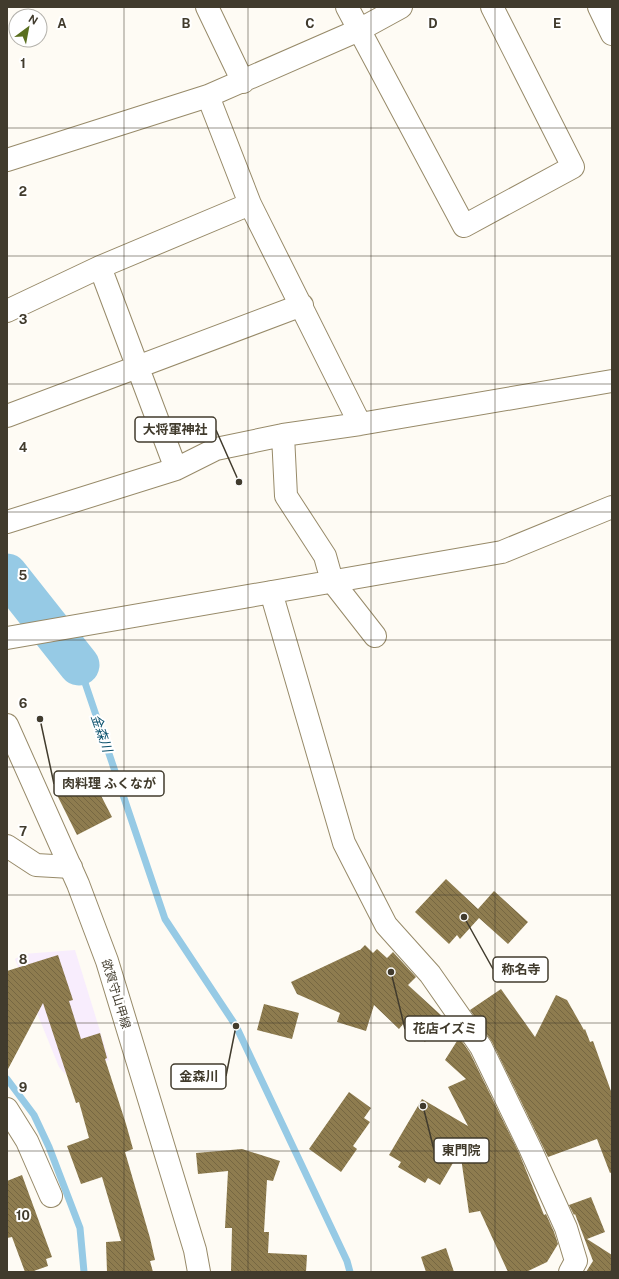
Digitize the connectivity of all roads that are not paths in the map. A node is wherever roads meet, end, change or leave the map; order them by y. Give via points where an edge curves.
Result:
1 (207, 7) edge
2 (347, 7) edge
3 (401, 7) edge
4 (492, 7) edge
5 (599, 7) edge
6 (359, 30) junction
7 (612, 34) edge
8 (243, 82) junction
9 (208, 96) junction
10 (7, 160) edge
11 (250, 204) junction
12 (100, 267) junction
13 (302, 305) junction
14 (7, 310) edge
15 (137, 367) junction
16 (612, 381) edge
17 (7, 416) edge
18 (360, 424) junction
19 (283, 435) junction
20 (176, 469) junction
21 (612, 507) edge
22 (8, 517) edge
23 (332, 582) junction
24 (271, 592) junction
25 (375, 636) dead end
26 (7, 638) edge
27 (7, 725) edge
28 (7, 846) edge
29 (71, 867) junction
30 (7, 1109) edge
31 (51, 1196) dead end
32 (199, 1272) edge
33 (570, 1272) edge

1 - 8 street
2 - 6 street
3 - 6 street
4 - 6 street via 573,167 464,226
5 - 7 street
6 - 8 street
8 - 9 street
9 - 10 street
9 - 11 street
11 - 12 street
11 - 13 street
12 - 14 street
12 - 15 street
13 - 15 street
13 - 18 street
15 - 17 street
15 - 20 street
16 - 18 street
18 - 19 street
19 - 20 street via 216,449
19 - 23 street via 286,496 325,556
20 - 22 street
21 - 23 street via 502,552
23 - 24 street
23 - 25 street
24 - 26 street
24 - 33 street via 344,843 386,925 430,974 481,1047 566,1228 576,1261
27 - 29 street, 欲賀守山甲線
28 - 29 street via 36,865
29 - 32 street, 欲賀守山甲線 via 107,961 195,1250
30 - 31 street via 26,1141

